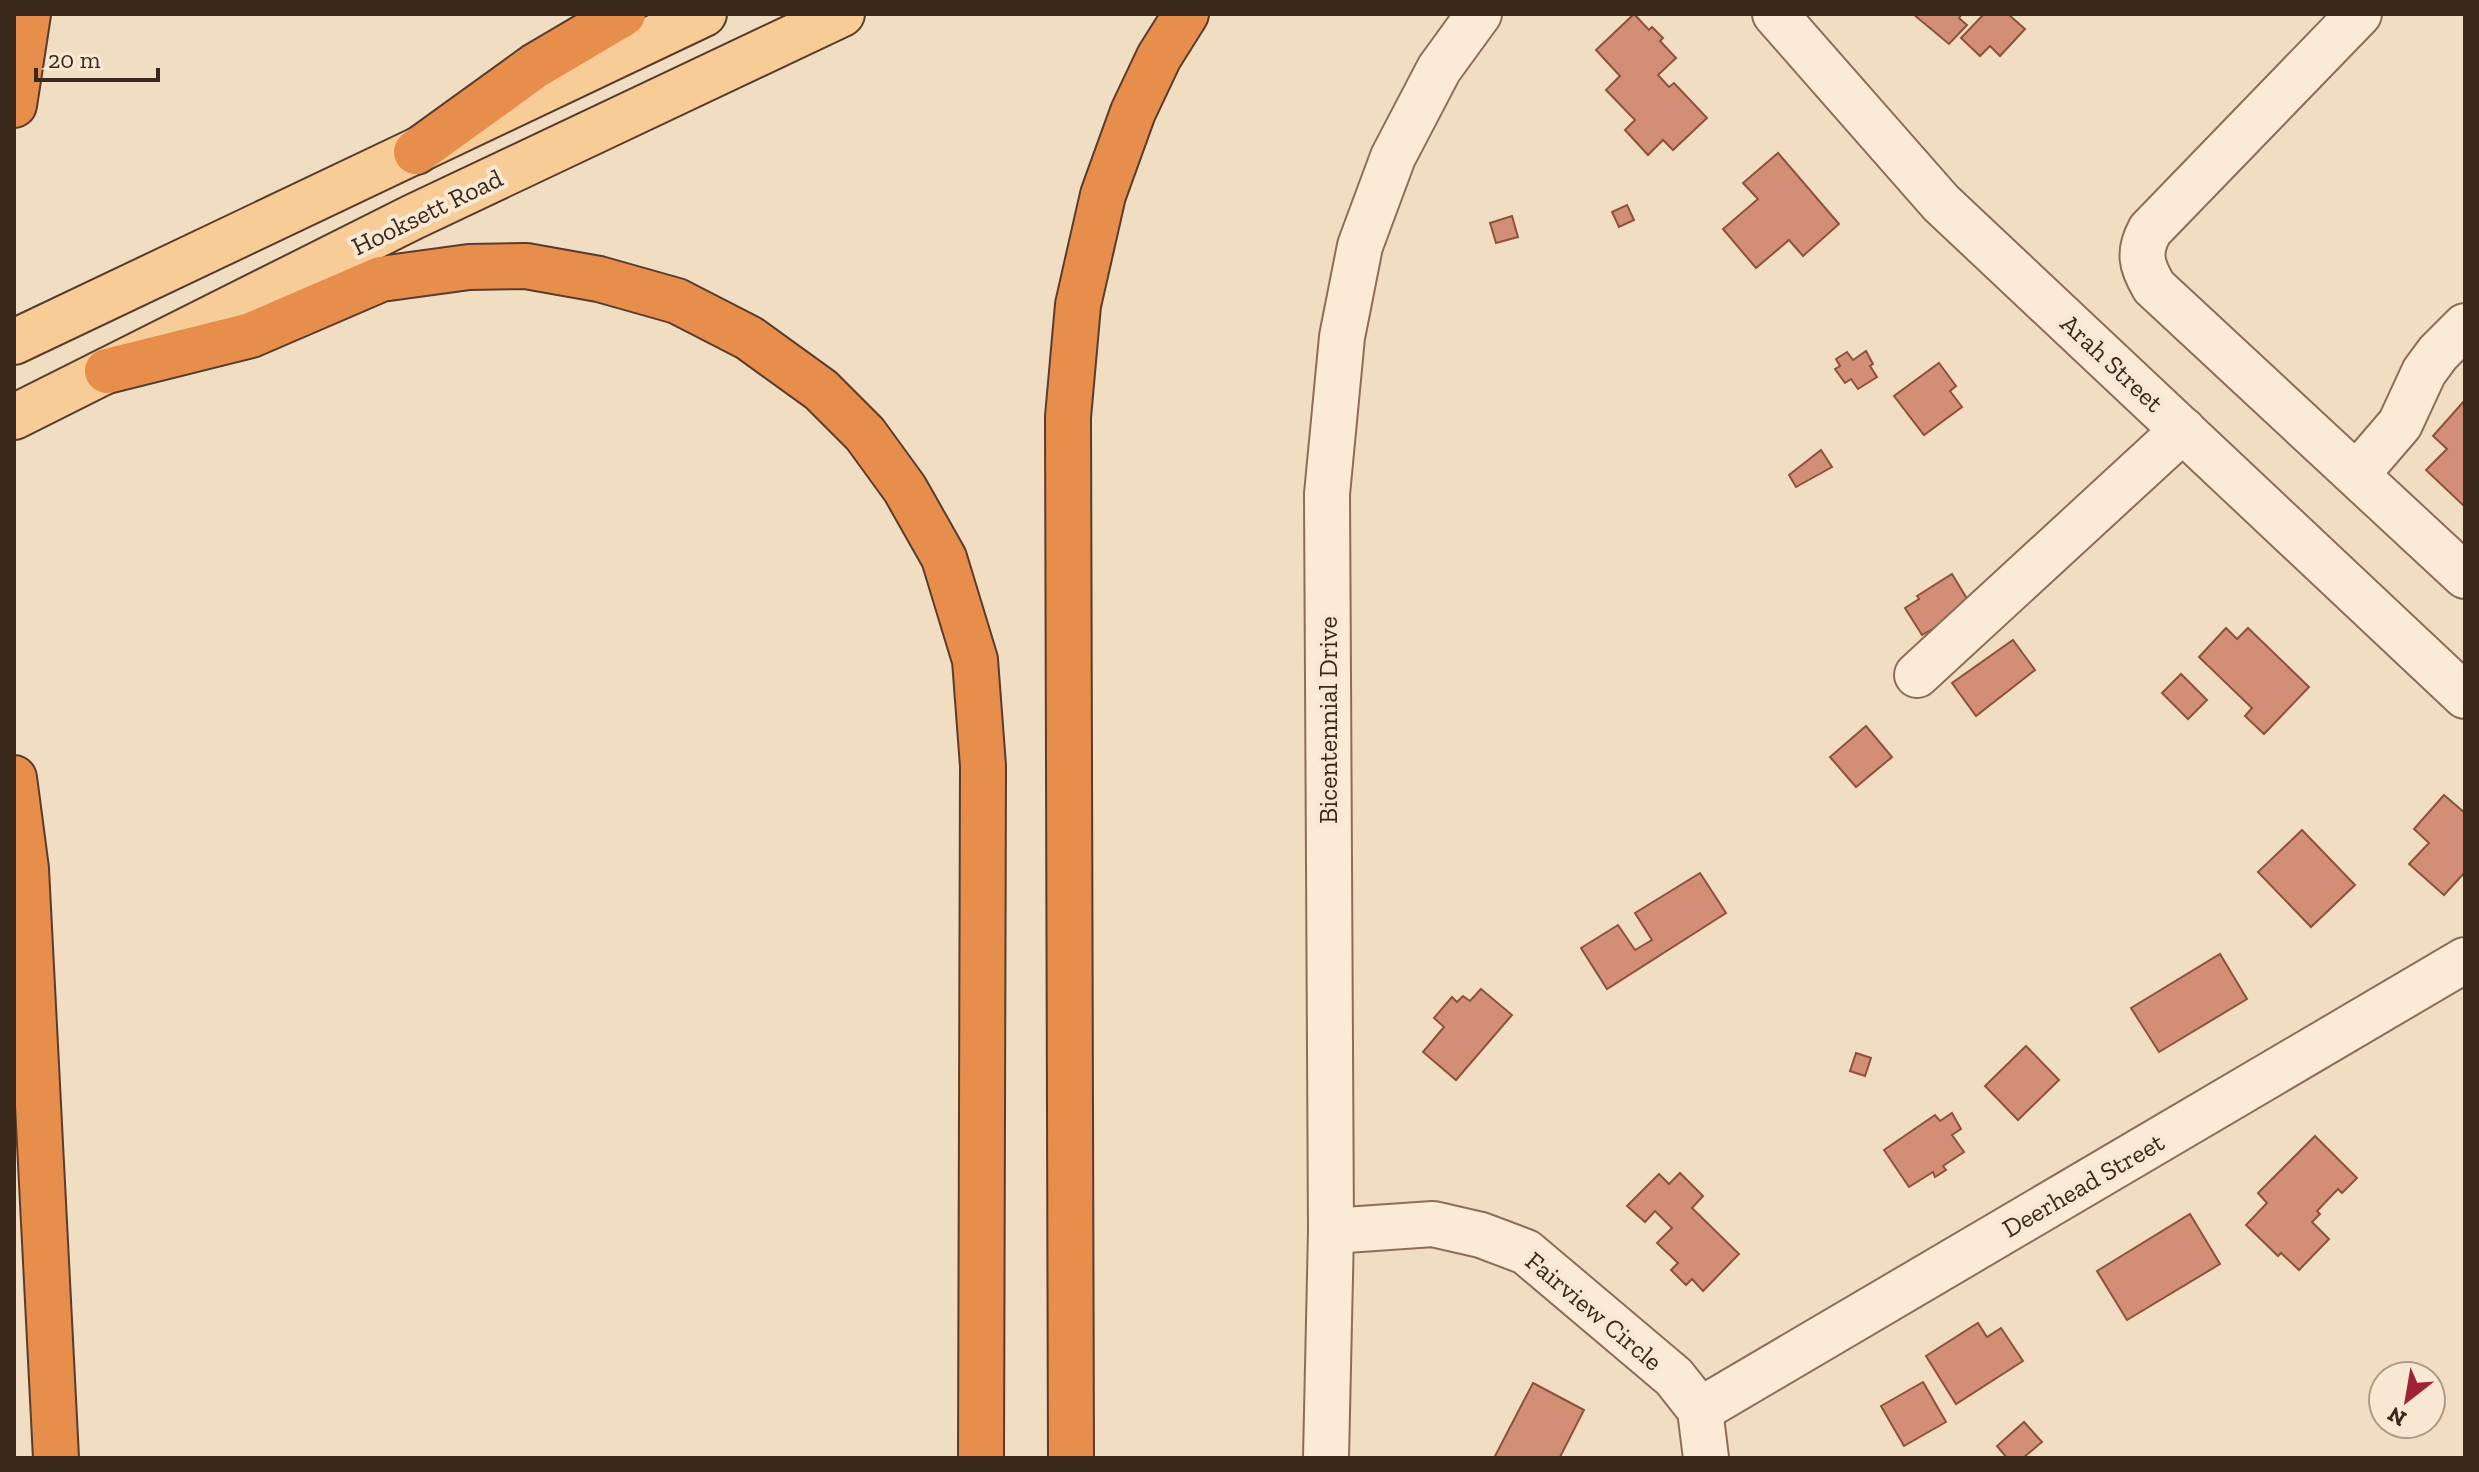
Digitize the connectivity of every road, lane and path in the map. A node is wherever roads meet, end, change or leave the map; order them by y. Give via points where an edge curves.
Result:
1 (28, 14) edge
2 (623, 14) edge
3 (704, 14) edge
4 (842, 14) edge
5 (1186, 14) edge
6 (1479, 14) edge
7 (1775, 14) edge
8 (2359, 14) edge
9 (14, 105) edge
10 (416, 152) junction
11 (2465, 326) edge
12 (14, 342) edge
13 (107, 371) junction
14 (14, 417) edge
15 (2183, 430) junction
16 (2357, 474) junction
17 (2465, 576) edge
18 (1917, 675) dead end
19 (2465, 696) edge
20 (14, 778) edge
21 (2465, 960) edge
22 (1331, 1231) junction
23 (1700, 1410) junction
24 (56, 1458) edge
25 (981, 1458) edge
26 (1071, 1458) edge
27 (1326, 1458) edge
28 (1706, 1458) edge

1 - 9 highway
2 - 10 highway via 535,66
3 - 10 main road
4 - 13 main road, Hooksett Road via 413,217
5 - 26 highway via 1133,112 1103,195 1078,305 1068,417
6 - 22 street, Bicentennial Drive via 1439,69 1393,157 1360,246 1342,337 1327,494
7 - 15 street, Arah Street via 1941,203
8 - 16 street via 2150,230 2141,257 2154,287
10 - 12 main road
11 - 16 street via 2431,362 2400,424
13 - 14 main road, Hooksett Road
13 - 25 highway via 251,335 381,279 469,267 526,266 677,301 749,338 821,390 865,434 905,489 944,558 975,660 983,766
15 - 18 street
15 - 19 street, Arah Street
16 - 17 street
20 - 24 highway via 26,869
21 - 23 street, Deerhead Street
22 - 23 street, Fairview Circle via 1433,1224 1526,1252 1674,1377
22 - 27 street, Bicentennial Drive
23 - 28 street

